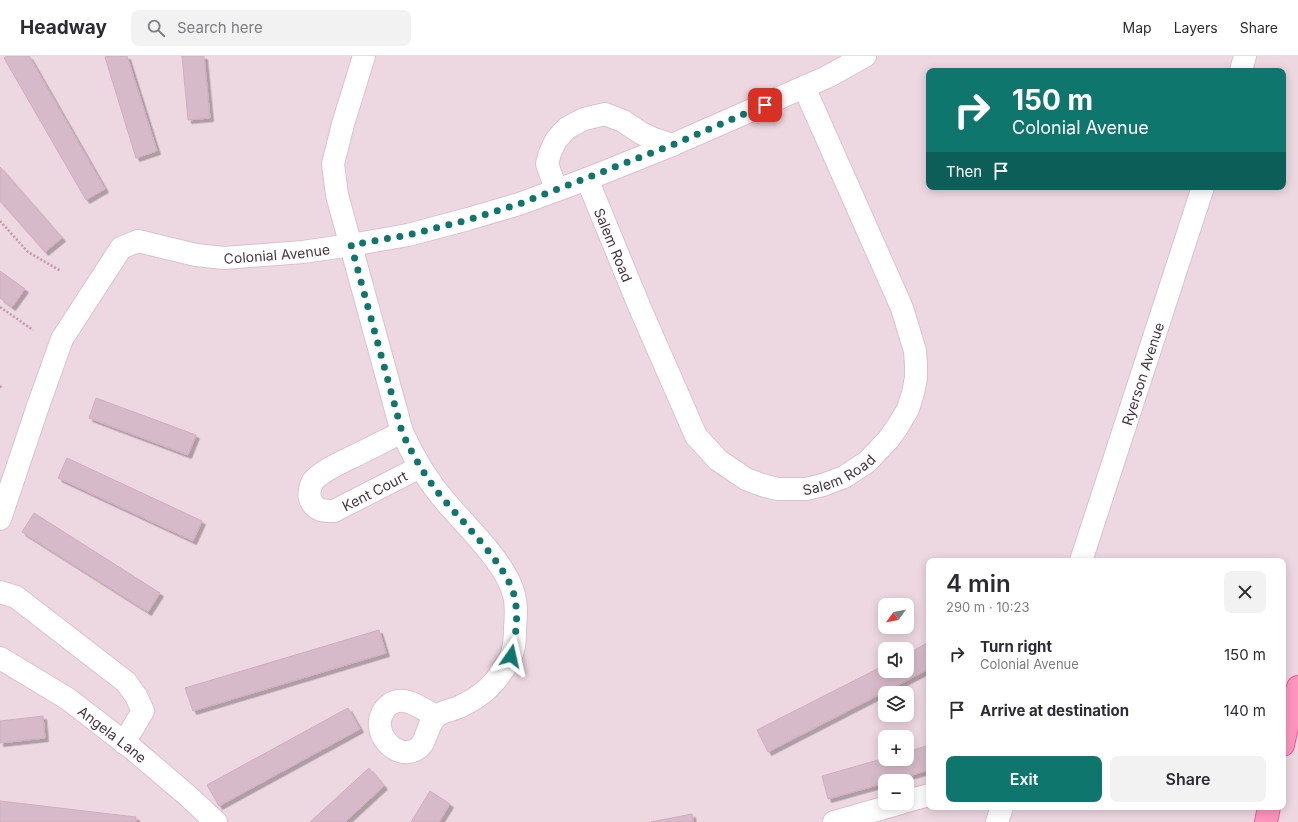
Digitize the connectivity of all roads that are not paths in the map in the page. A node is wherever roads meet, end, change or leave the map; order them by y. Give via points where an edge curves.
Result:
1 (364, 56) edge
2 (865, 56) edge
3 (1246, 56) edge
4 (1242, 68) edge
5 (804, 87) junction
6 (672, 145) junction
7 (587, 179) junction
8 (556, 189) junction
9 (1202, 190) edge
10 (351, 245) junction
11 (402, 432) junction
12 (420, 468) junction
13 (0, 519) edge
14 (1081, 558) edge
15 (0, 592) edge
16 (0, 658) edge
17 (1292, 690) edge
18 (437, 716) dead end
19 (1286, 731) edge
20 (124, 743) junction
21 (926, 796) edge
22 (914, 799) edge
23 (878, 810) edge
24 (1001, 810) edge
25 (1268, 810) edge
26 (216, 822) edge
27 (834, 822) edge
28 (998, 822) edge
29 (1266, 822) edge

1 - 10 street via 333,164 337,195
2 - 5 street, Colonial Avenue via 827,78
3 - 4 street
5 - 6 street, Colonial Avenue
5 - 7 street, Salem Road via 902,308 916,358 913,393 908,409 898,426 867,462 844,477 806,489 777,489 762,485 746,479 718,460 696,436
6 - 7 street, Colonial Avenue
6 - 8 street via 641,133 623,121 605,114 584,120 567,128 556,140 550,154 547,164
7 - 8 street, Colonial Avenue
8 - 10 street, Colonial Avenue via 468,220 408,235
9 - 14 street, Ryerson Avenue
10 - 11 street
10 - 13 street, Colonial Avenue via 303,252 224,258 196,255 138,241 121,248 62,339
11 - 12 street
11 - 12 street, Kent Court via 318,476 312,482 310,500 322,511 334,511
12 - 18 street via 495,559 514,595 517,611 514,642 505,668 489,689 480,696
15 - 20 street via 16,597 126,682 143,711
16 - 20 street, Angela Lane via 68,699
17 - 19 main road
20 - 26 street, Angela Lane
21 - 22 street
23 - 27 street
24 - 28 street
25 - 29 main road

